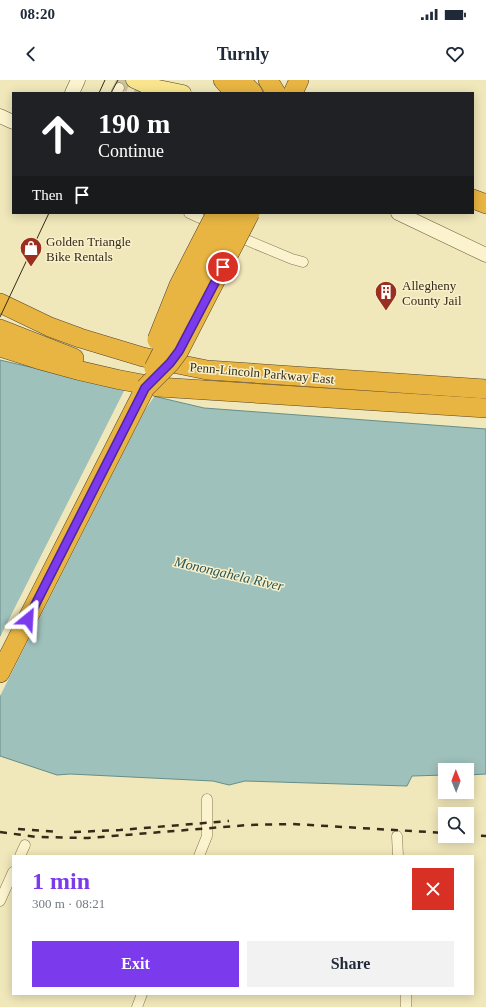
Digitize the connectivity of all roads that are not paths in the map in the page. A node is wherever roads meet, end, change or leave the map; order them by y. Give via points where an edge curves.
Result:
1 (78, 80) edge
2 (134, 80) edge
3 (223, 80) edge
4 (240, 80) edge
5 (268, 80) edge
6 (289, 87) edge
7 (158, 90) edge
8 (72, 92) edge
9 (174, 92) edge
10 (234, 92) edge
11 (252, 92) edge
12 (0, 116) edge
13 (12, 122) edge
14 (474, 199) edge
15 (486, 204) edge
16 (474, 210) edge
17 (195, 214) edge
18 (232, 214) edge
19 (249, 214) edge
20 (400, 214) edge
21 (486, 215) edge
22 (208, 216) edge
23 (244, 239) dead end
24 (486, 255) edge
25 (303, 262) dead end
26 (0, 303) edge
27 (0, 318) edge
28 (0, 329) edge
29 (0, 336) edge
30 (0, 348) edge
31 (74, 358) junction
32 (207, 370) junction
33 (145, 388) junction
34 (486, 390) edge
35 (272, 395) junction
36 (486, 408) edge
37 (0, 673) edge
38 (207, 798) dead end
39 (397, 836) dead end
40 (25, 845) dead end
41 (20, 855) edge
42 (199, 855) edge
43 (398, 855) edge
44 (12, 874) edge
45 (0, 901) edge
46 (142, 995) edge
47 (406, 995) edge
48 (137, 1007) edge
49 (406, 1007) edge

1 - 8 main road
2 - 7 main road
3 - 10 highway
4 - 11 highway
5 - 6 highway
7 - 9 main road
12 - 13 main road
14 - 15 highway
16 - 21 highway
17 - 22 street
18 - 33 highway, bridge
19 - 33 highway, bridge via 179,351
20 - 24 main road
22 - 33 highway, bridge via 160,330
23 - 25 street
26 - 32 highway, Penn-Lincoln Parkway East via 80,338 143,357
27 - 32 highway via 44,336 107,356 148,364
28 - 31 highway
29 - 31 highway
30 - 35 highway, Penn-Lincoln Parkway East via 62,367 126,382 191,390
31 - 35 highway via 154,377
32 - 34 highway, Penn-Lincoln Parkway East
33 - 37 highway
35 - 36 highway, Penn-Lincoln Parkway East
38 - 42 street via 207,836
39 - 43 street
40 - 41 street
44 - 45 street
46 - 48 street
47 - 49 street

